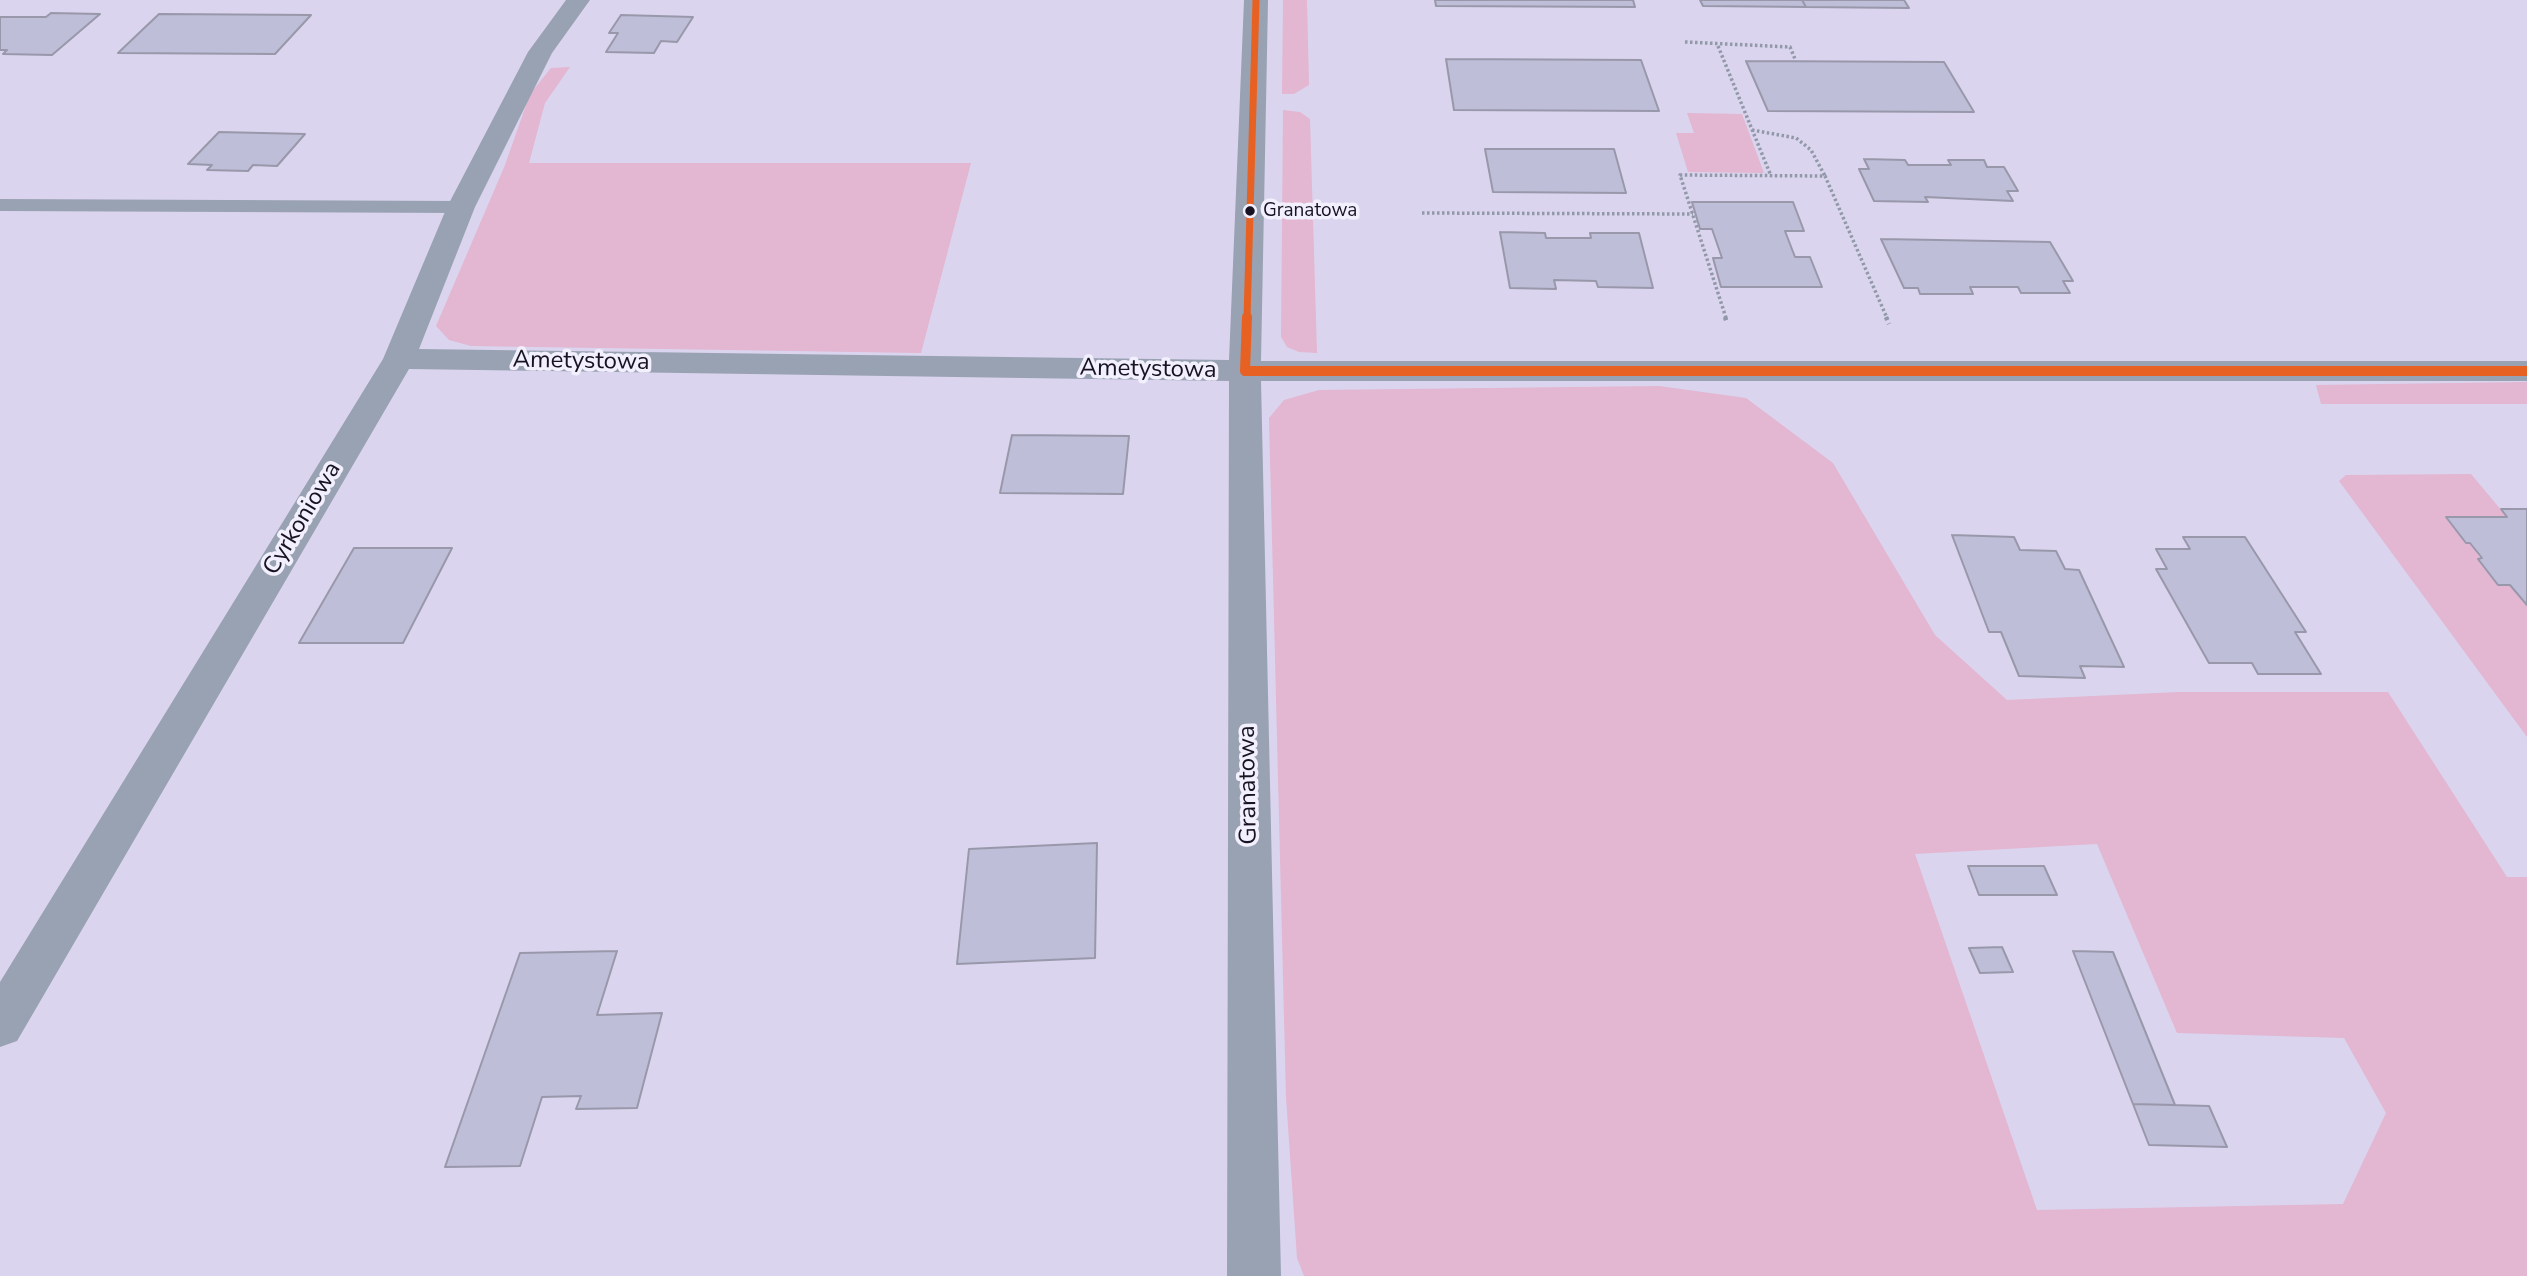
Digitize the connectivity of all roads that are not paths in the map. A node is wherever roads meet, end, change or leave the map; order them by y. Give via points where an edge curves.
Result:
1 (578, 0) edge
2 (1256, 0) edge
3 (0, 205) edge
4 (461, 207) junction
5 (399, 359) junction
6 (1245, 371) junction
7 (2527, 371) edge
8 (0, 1025) edge
9 (1254, 1276) edge

1 - 4 street, Cyrkoniowa via 540,52
2 - 6 street, Granatowa
3 - 4 lane
4 - 5 street, Cyrkoniowa
5 - 6 street, Ametystowa
5 - 8 street, Cyrkoniowa
6 - 7 street, Ametystowa
6 - 9 street, Granatowa

